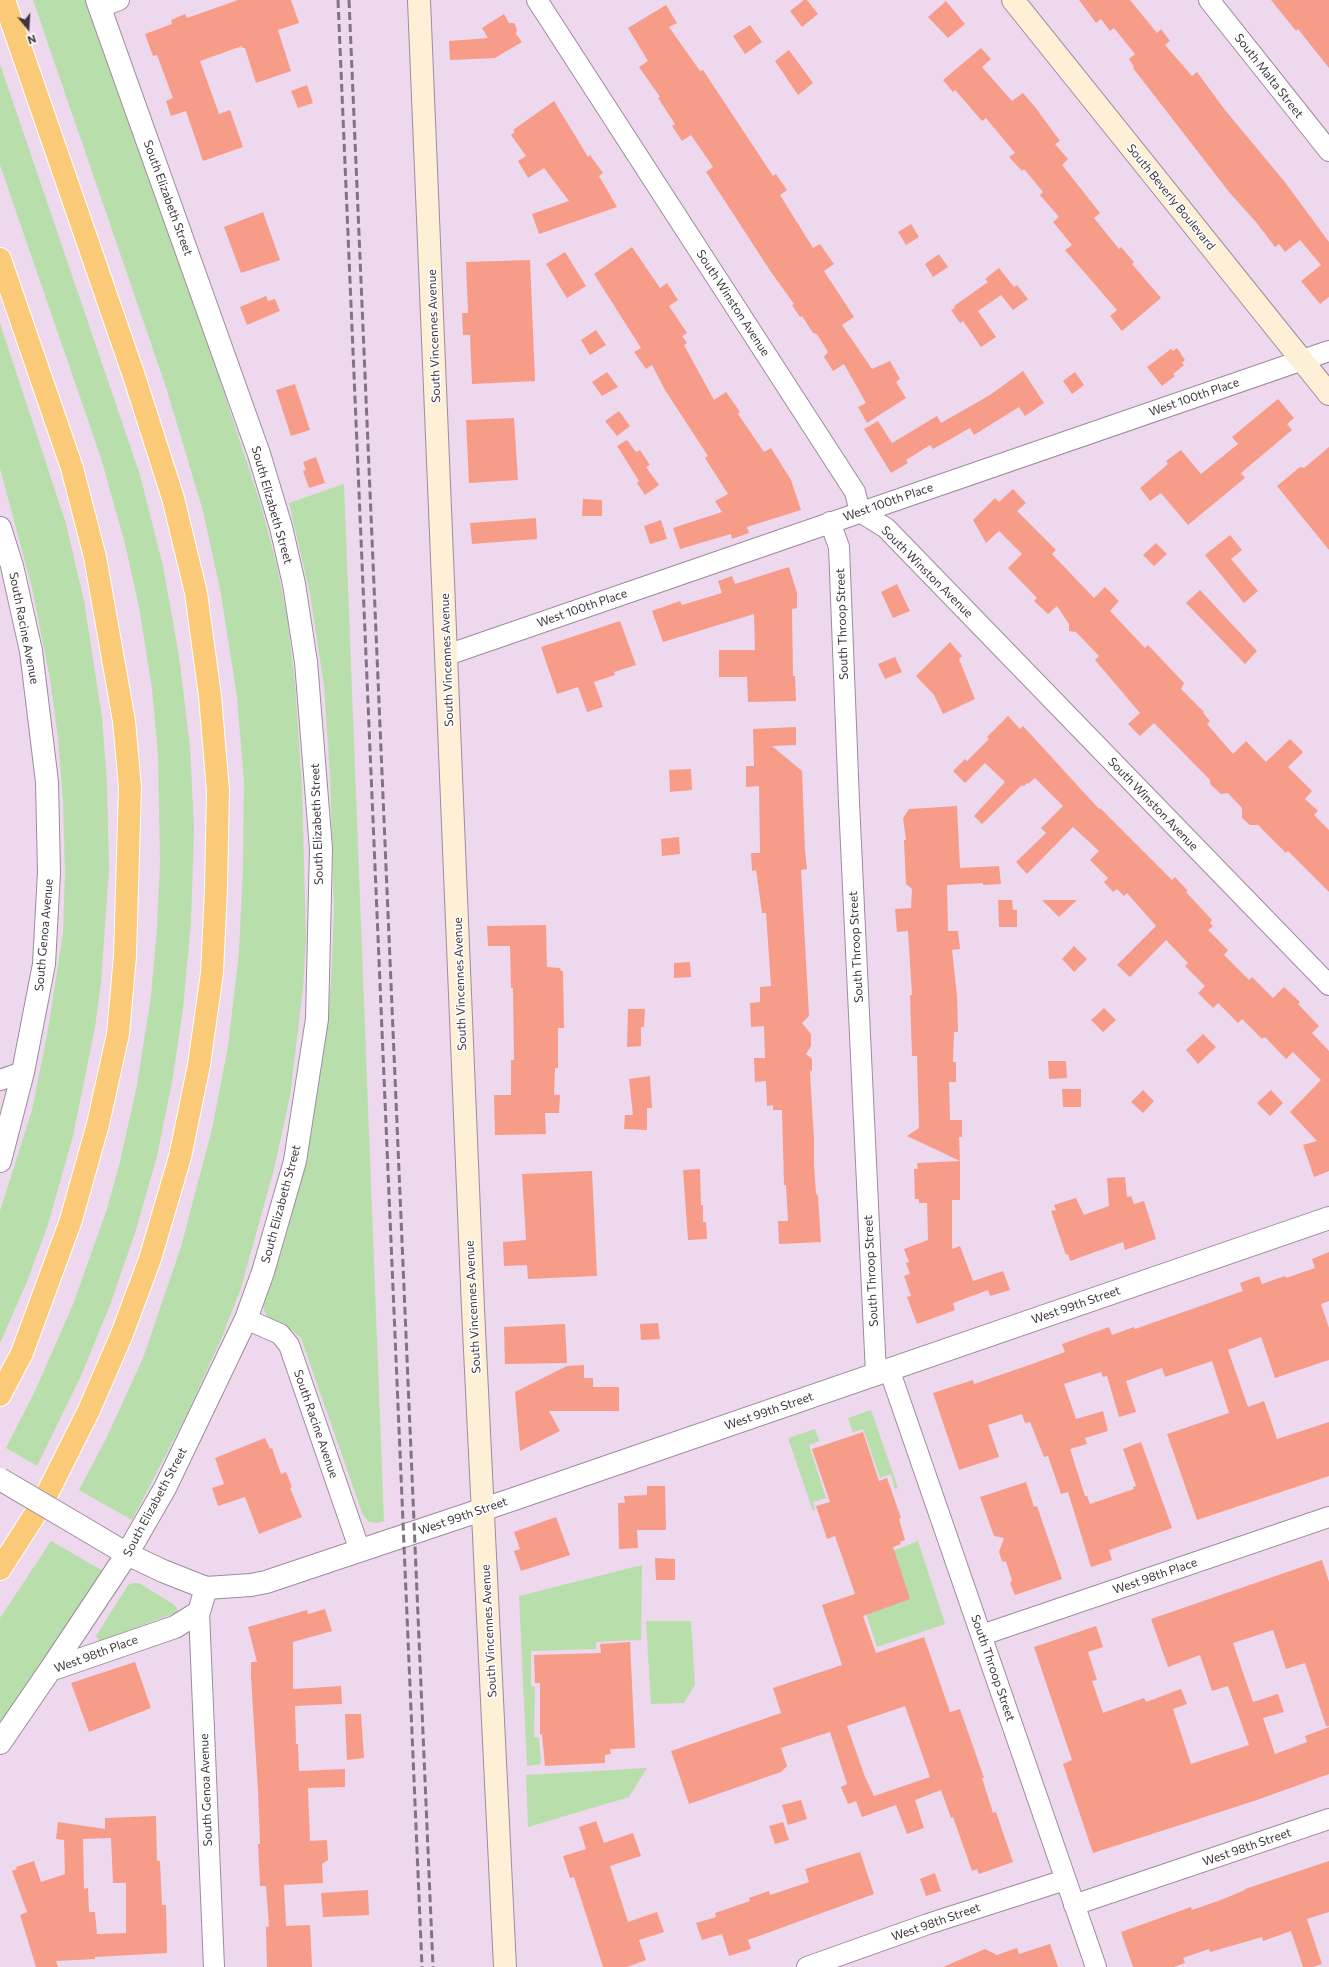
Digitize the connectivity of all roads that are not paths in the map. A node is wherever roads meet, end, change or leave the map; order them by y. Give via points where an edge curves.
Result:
1 (4, 0) edge
2 (419, 0) edge
3 (537, 0) edge
4 (1013, 0) edge
5 (1209, 0) edge
6 (106, 2) edge
7 (1329, 151) edge
8 (0, 259) edge
9 (1329, 350) edge
10 (1301, 360) junction
11 (1329, 394) edge
12 (860, 512) junction
13 (830, 522) junction
14 (0, 528) edge
15 (447, 655) junction
16 (38, 706) joint
17 (1329, 985) edge
18 (24, 1072) junction
19 (0, 1080) edge
20 (0, 1161) edge
21 (1329, 1218) edge
22 (246, 1319) junction
23 (883, 1372) junction
24 (0, 1394) edge
25 (0, 1480) edge
26 (484, 1509) junction
27 (1329, 1517) edge
28 (360, 1551) junction
29 (127, 1554) junction
30 (0, 1569) edge
31 (206, 1588) junction
32 (199, 1612) junction
33 (982, 1636) junction
34 (50, 1670) junction
35 (0, 1743) edge
36 (1329, 1819) edge
37 (1065, 1880) junction
38 (1074, 1906) junction
39 (214, 1967) edge
40 (506, 1967) edge
41 (807, 1967) edge
42 (1096, 1967) edge

1 - 30 highway via 134,376 172,498 196,592 210,696 218,791 212,973 199,1065 180,1156 150,1259 122,1334 89,1410 43,1502
2 - 15 main road, South Vincennes Avenue
3 - 12 street, South Winston Avenue via 855,492
4 - 10 main road, South Beverly Boulevard
5 - 7 street, South Malta Street
6 - 22 street, South Elizabeth Street via 259,454 281,527 294,584 306,662 321,850 317,1020 295,1161 263,1272
8 - 24 highway via 72,468 95,557 124,721 130,787 125,956 118,1034 98,1124 71,1220 22,1353
9 - 10 street, West 100th Place
10 - 11 main road, South Beverly Boulevard
10 - 12 street, West 100th Place
12 - 13 street, West 100th Place
12 - 17 street, South Winston Avenue via 886,528
13 - 15 street, West 100th Place
13 - 23 street, South Throop Street via 839,547 849,810
14 - 16 street, South Racine Avenue via 12,566 31,651
15 - 26 main road, South Vincennes Avenue via 472,1302
16 - 18 street, South Genoa Avenue via 47,782 49,872 44,964
18 - 19 street
18 - 20 street, South Genoa Avenue
21 - 23 street, West 99th Street
22 - 28 street, South Racine Avenue via 280,1334 289,1345
22 - 29 street, South Elizabeth Street via 165,1488
23 - 26 street, West 99th Street
23 - 33 street, South Throop Street
25 - 29 street, bridge
26 - 28 street, West 99th Street
26 - 40 main road, South Vincennes Avenue
27 - 33 street, West 98th Place
28 - 31 street, West 99th Street via 266,1582
29 - 31 street
29 - 34 street, South Elizabeth Street
31 - 32 street
32 - 34 street, West 98th Place via 175,1627
32 - 39 street, South Genoa Avenue
33 - 37 street, South Throop Street
34 - 35 street, West 98th Place
36 - 38 street, West 98th Street
37 - 38 street, South Throop Street
37 - 41 street, West 98th Street via 928,1924
38 - 42 street, South Throop Street

